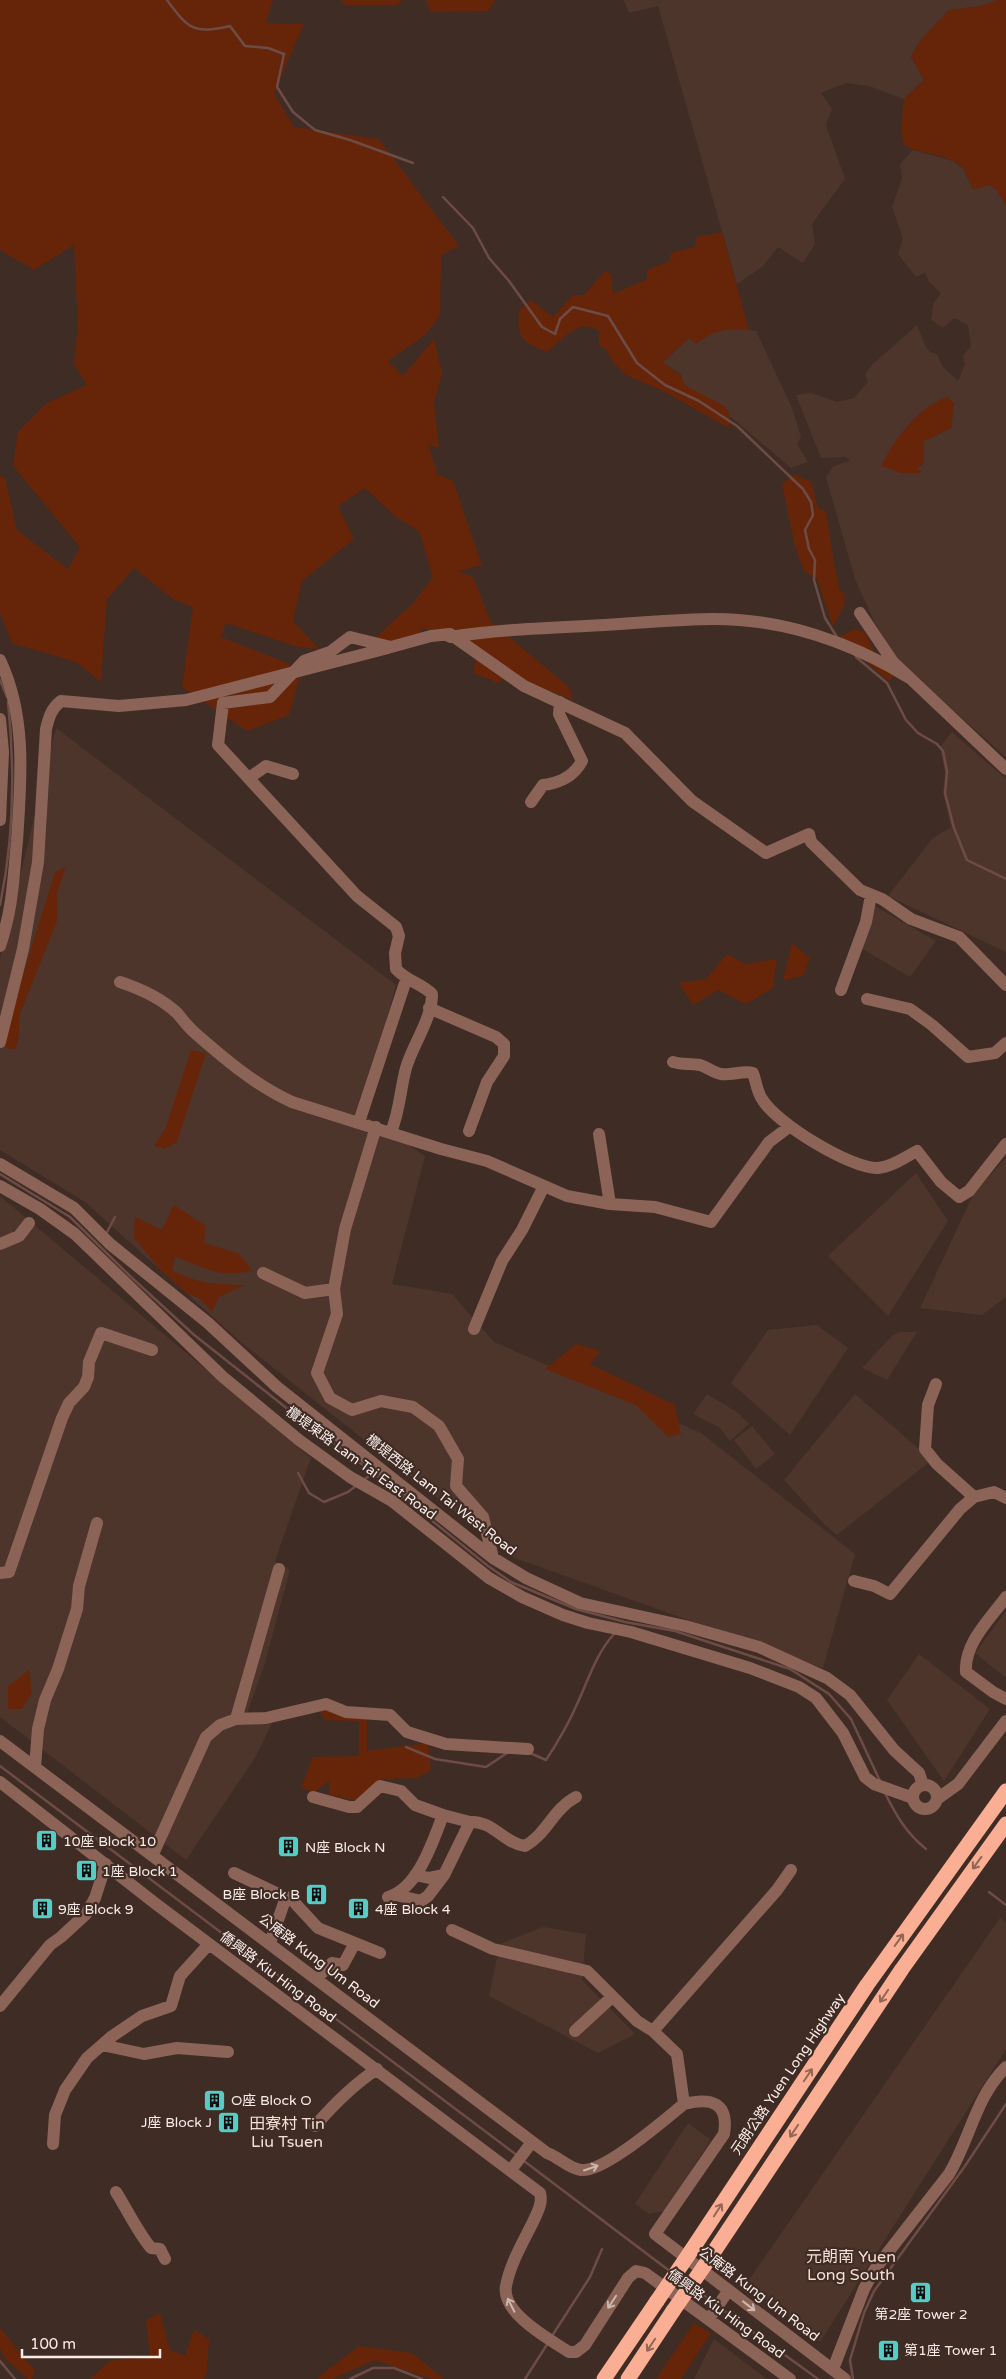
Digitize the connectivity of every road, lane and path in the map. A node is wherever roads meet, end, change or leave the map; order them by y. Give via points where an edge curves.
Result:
1 (860, 613) dead end
2 (0, 660) edge
3 (908, 677) junction
4 (560, 702) junction
5 (0, 719) edge
6 (1006, 768) edge
7 (292, 774) dead end
8 (249, 778) junction
9 (531, 802) dead end
10 (0, 820) edge
11 (871, 895) junction
12 (0, 946) edge
13 (406, 980) junction
14 (120, 982) dead end
15 (1006, 985) edge
16 (841, 990) dead end
17 (867, 999) dead end
18 (429, 1008) junction
19 (0, 1042) edge
20 (1006, 1043) edge
21 (673, 1062) dead end
22 (360, 1122) junction
23 (376, 1127) junction
24 (789, 1127) junction
25 (469, 1131) dead end
26 (391, 1132) junction
27 (599, 1134) dead end
28 (1006, 1144) edge
29 (0, 1164) edge
30 (0, 1186) edge
31 (544, 1186) junction
32 (610, 1204) junction
33 (29, 1223) dead end
34 (0, 1244) edge
35 (262, 1273) dead end
36 (334, 1289) junction
37 (474, 1329) dead end
38 (152, 1350) dead end
39 (936, 1384) dead end
40 (974, 1497) junction
41 (1006, 1498) edge
42 (97, 1523) dead end
43 (493, 1558) junction
44 (279, 1570) dead end
45 (0, 1574) edge
46 (854, 1581) dead end
47 (1006, 1596) edge
48 (1006, 1699) edge
49 (236, 1719) junction
50 (1006, 1721) edge
51 (0, 1741) edge
52 (528, 1749) dead end
53 (35, 1767) junction
54 (0, 1782) edge
55 (923, 1786) junction
56 (1006, 1791) edge
57 (313, 1797) dead end
58 (576, 1798) dead end
59 (913, 1798) junction
60 (937, 1799) junction
61 (443, 1815) junction
62 (470, 1822) junction
63 (1006, 1824) edge
64 (153, 1854) junction
65 (106, 1864) junction
66 (791, 1870) dead end
67 (234, 1873) dead end
68 (415, 1875) junction
69 (444, 1875) junction
70 (286, 1897) junction
71 (452, 1930) dead end
72 (270, 1943) junction
73 (355, 1943) junction
74 (210, 1944) junction
75 (380, 1953) dead end
76 (317, 1978) junction
77 (612, 1997) junction
78 (0, 2006) edge
79 (575, 2030) dead end
80 (653, 2030) junction
81 (102, 2045) junction
82 (228, 2052) dead end
83 (1006, 2067) edge
84 (378, 2069) junction
85 (684, 2104) junction
86 (315, 2126) dead end
87 (532, 2142) junction
88 (53, 2144) dead end
89 (511, 2170) junction
90 (116, 2192) dead end
91 (165, 2259) dead end
92 (728, 2291) junction
93 (709, 2319) junction
94 (839, 2375) edge
95 (604, 2379) edge
96 (628, 2379) edge
97 (790, 2379) edge

1 - 3 street
2 - 12 street via 19,718 21,781 13,900
3 - 6 street
3 - 19 street via 870,656 834,642 773,624 716,619 496,631 390,647 186,700 119,706 61,701 54,706 48,723 37,872 23,949
4 - 8 street via 524,686 450,634 391,647 350,637 330,652 304,660 270,697 223,703 218,745
4 - 9 street via 559,714 582,761 576,772 556,783 543,785
4 - 11 street via 625,733 692,801 766,853 809,834 811,842 860,890
5 - 10 street via 3,752
7 - 8 street via 266,766
8 - 13 street via 357,896 396,927 400,936 394,962
11 - 15 street via 911,919 959,937
11 - 16 street via 866,922
13 - 18 street via 432,994
13 - 22 street
14 - 22 street via 154,996 193,1032 272,1093
17 - 20 street via 910,1009 968,1057 995,1053
18 - 25 street via 496,1037 504,1044 504,1056 487,1082
18 - 26 street via 406,1068 401,1102
21 - 24 street via 699,1065 724,1075 753,1073 762,1099
22 - 23 street
23 - 26 street
23 - 36 street via 345,1229
24 - 28 street via 821,1147 878,1168 917,1151 941,1182 959,1197 969,1191
24 - 32 street via 769,1142 711,1222 654,1208
26 - 31 street via 487,1161
27 - 32 street
29 - 43 street, 欖堤西路 Lam Tai West Road via 74,1208 110,1244 208,1323 277,1387
30 - 59 street, 欖堤東路 Lam Tai East Road via 40,1208 75,1234 223,1377 299,1440 350,1477 392,1501 490,1578 563,1615 750,1668 799,1687 816,1698 843,1733 865,1777 874,1784
31 - 32 street via 567,1196
31 - 37 street via 502,1261
33 - 34 street via 18,1236
35 - 36 street via 305,1293
36 - 43 street via 337,1314 317,1373 330,1398 352,1410 381,1401 412,1407 439,1426 458,1459 456,1486 483,1517
38 - 45 street via 101,1333 89,1362 86,1382 69,1403 36,1473 9,1572
39 - 40 street via 928,1405 925,1448 937,1464
40 - 41 street via 994,1492
40 - 46 street via 960,1509 890,1594
42 - 53 street via 79,1586 77,1609 45,1700 38,1729
43 - 55 street, 欖堤西路 Lam Tai West Road via 526,1578 580,1603 685,1626 759,1647 827,1678 850,1695 894,1750 918,1772
44 - 49 street
47 - 48 street via 970,1646 965,1659 966,1672
49 - 52 street via 266,1718 326,1704 346,1712 390,1715 407,1732 446,1744
49 - 64 street via 220,1725 206,1737
50 - 60 street via 958,1784
51 - 53 street, 公庵路 Kung Um Road
53 - 64 street, 公庵路 Kung Um Road
54 - 65 street, 僑興路 Kiu Hing Road
55 - 59 street
55 - 60 street via 934,1789
95 -> 56 highway, 元朗公路 Yuen Long Highway, bridge via 867,1985
57 - 61 street via 349,1808 357,1807 380,1786 401,1791 415,1805
58 - 62 street via 560,1807 537,1838 525,1846 516,1844 484,1823
59 - 60 street via 916,1806 923,1810 934,1806
61 - 62 street
61 - 68 street via 422,1866
62 - 69 street
63 -> 96 highway, bridge via 896,1977
64 - 72 street, 公庵路 Kung Um Road
65 - 74 street, 僑興路 Kiu Hing Road
65 - 78 street via 86,1914 50,1944
66 - 80 street
67 - 70 street
68 - 69 street via 429,1878
68 - 69 street via 392,1896 421,1901
70 - 72 street
70 - 73 street via 298,1904 318,1928
71 - 77 street via 492,1949 587,1971
72 - 76 street, 公庵路 Kung Um Road
73 - 75 street
73 - 76 street via 344,1964 332,1963
74 - 81 street via 180,1976 171,2006 150,2012
74 - 84 street, 僑興路 Kiu Hing Road
76 - 87 street, 公庵路 Kung Um Road
77 - 79 street
77 - 80 street via 636,2021
80 - 85 street via 677,2054
81 - 82 street via 144,2054 177,2048
81 - 88 street via 87,2058 64,2090 55,2115
83 - 94 street via 988,2087 949,2174 875,2269 864,2288
84 - 86 street via 339,2098
84 - 89 street, 僑興路 Kiu Hing Road
87 -> 85 street, 公庵路 Kung Um Road via 577,2169 590,2169 620,2154
85 - 92 street, 公庵路 Kung Um Road via 697,2101 721,2108 726,2119 724,2134 655,2234
87 - 89 street
93 -> 89 street, 僑興路 Kiu Hing Road via 645,2272 636,2271 576,2352 569,2352 516,2314 505,2288 510,2270 540,2207 540,2193
90 - 91 street via 141,2236 151,2248 160,2249
92 - 93 street
92 -> 94 street, 公庵路 Kung Um Road
93 - 97 street, 僑興路 Kiu Hing Road

